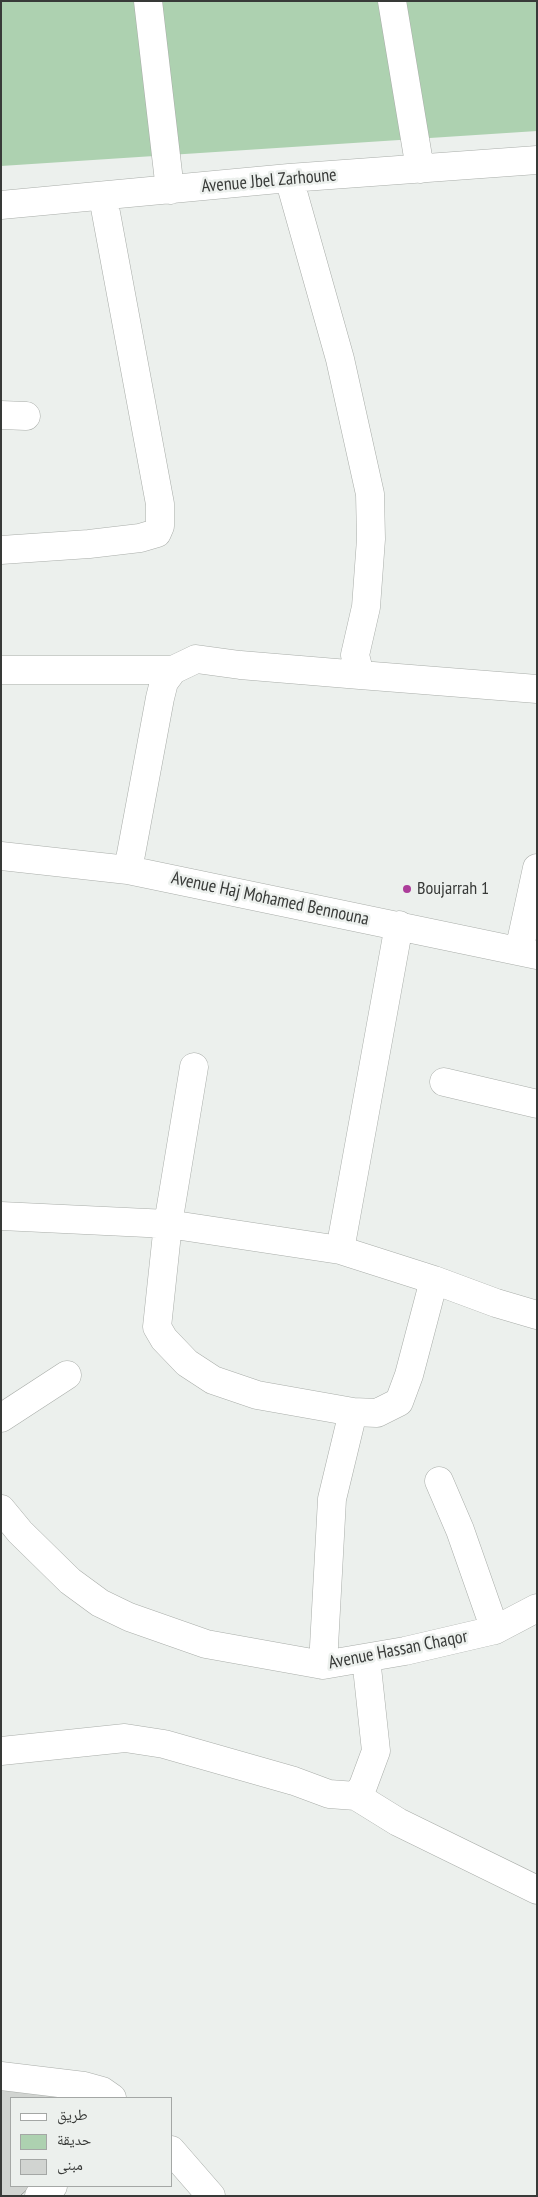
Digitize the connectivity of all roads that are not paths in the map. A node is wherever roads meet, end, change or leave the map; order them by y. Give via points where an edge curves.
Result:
1 (148, 1) edge
2 (392, 1) edge
3 (536, 164) edge
4 (420, 169) junction
5 (288, 178) junction
6 (170, 190) junction
7 (103, 197) junction
8 (1, 205) edge
9 (1, 550) edge
10 (1, 670) edge
11 (173, 670) junction
12 (360, 675) junction
13 (537, 689) edge
14 (1, 856) edge
15 (537, 868) edge
16 (128, 870) junction
17 (399, 925) junction
18 (528, 953) edge
19 (194, 1066) dead end
20 (444, 1082) dead end
21 (537, 1104) edge
22 (1, 1216) edge
23 (168, 1224) junction
24 (340, 1250) junction
25 (434, 1280) junction
26 (537, 1315) edge
27 (67, 1375) dead end
28 (353, 1412) junction
29 (1, 1418) edge
30 (439, 1481) dead end
31 (1, 1509) edge
32 (537, 1608) edge
33 (494, 1630) junction
34 (366, 1658) junction
35 (323, 1665) junction
36 (1, 1751) edge
37 (356, 1796) junction
38 (537, 1890) edge
39 (1, 2076) edge
40 (111, 2097) edge
41 (172, 2151) edge
42 (52, 2187) edge
43 (39, 2196) edge
44 (211, 2196) edge

1 - 6 street
2 - 4 street
3 - 4 street, Avenue Jbel Zarhoune
4 - 5 street, Avenue Jbel Zarhoune
5 - 6 street, Avenue Jbel Zarhoune
5 - 12 street via 340,359 370,494 371,539 366,607 354,655
6 - 7 street, Avenue Jbel Zarhoune
7 - 8 street, Avenue Jbel Zarhoune
7 - 9 street via 160,504 160,526 157,533 140,538
10 - 11 street
11 - 12 street via 196,659
11 - 16 street via 164,682 160,698
12 - 13 street
14 - 16 street, Avenue Haj Mohamed Bennouna
15 - 18 street
16 - 17 street, Avenue Haj Mohamed Bennouna
17 - 18 street, Avenue Haj Mohamed Bennouna
17 - 24 street
19 - 23 street
20 - 21 street
22 - 23 street
23 - 24 street
23 - 28 street via 157,1327 172,1349 199,1372 235,1388
24 - 25 street
25 - 26 street
25 - 28 street via 399,1402 376,1414
27 - 29 street
28 - 35 street via 332,1499
30 - 33 street via 460,1530
31 - 35 street, Avenue Hassan Chaqor via 70,1582 122,1614 206,1644
32 - 33 street, Avenue Hassan Chaqor
33 - 34 street, Avenue Hassan Chaqor
34 - 35 street, Avenue Hassan Chaqor
34 - 37 street via 376,1751
36 - 37 street via 125,1738 164,1744 329,1794
37 - 38 street via 398,1822
39 - 40 street via 84,2086
41 - 44 street
42 - 43 street

